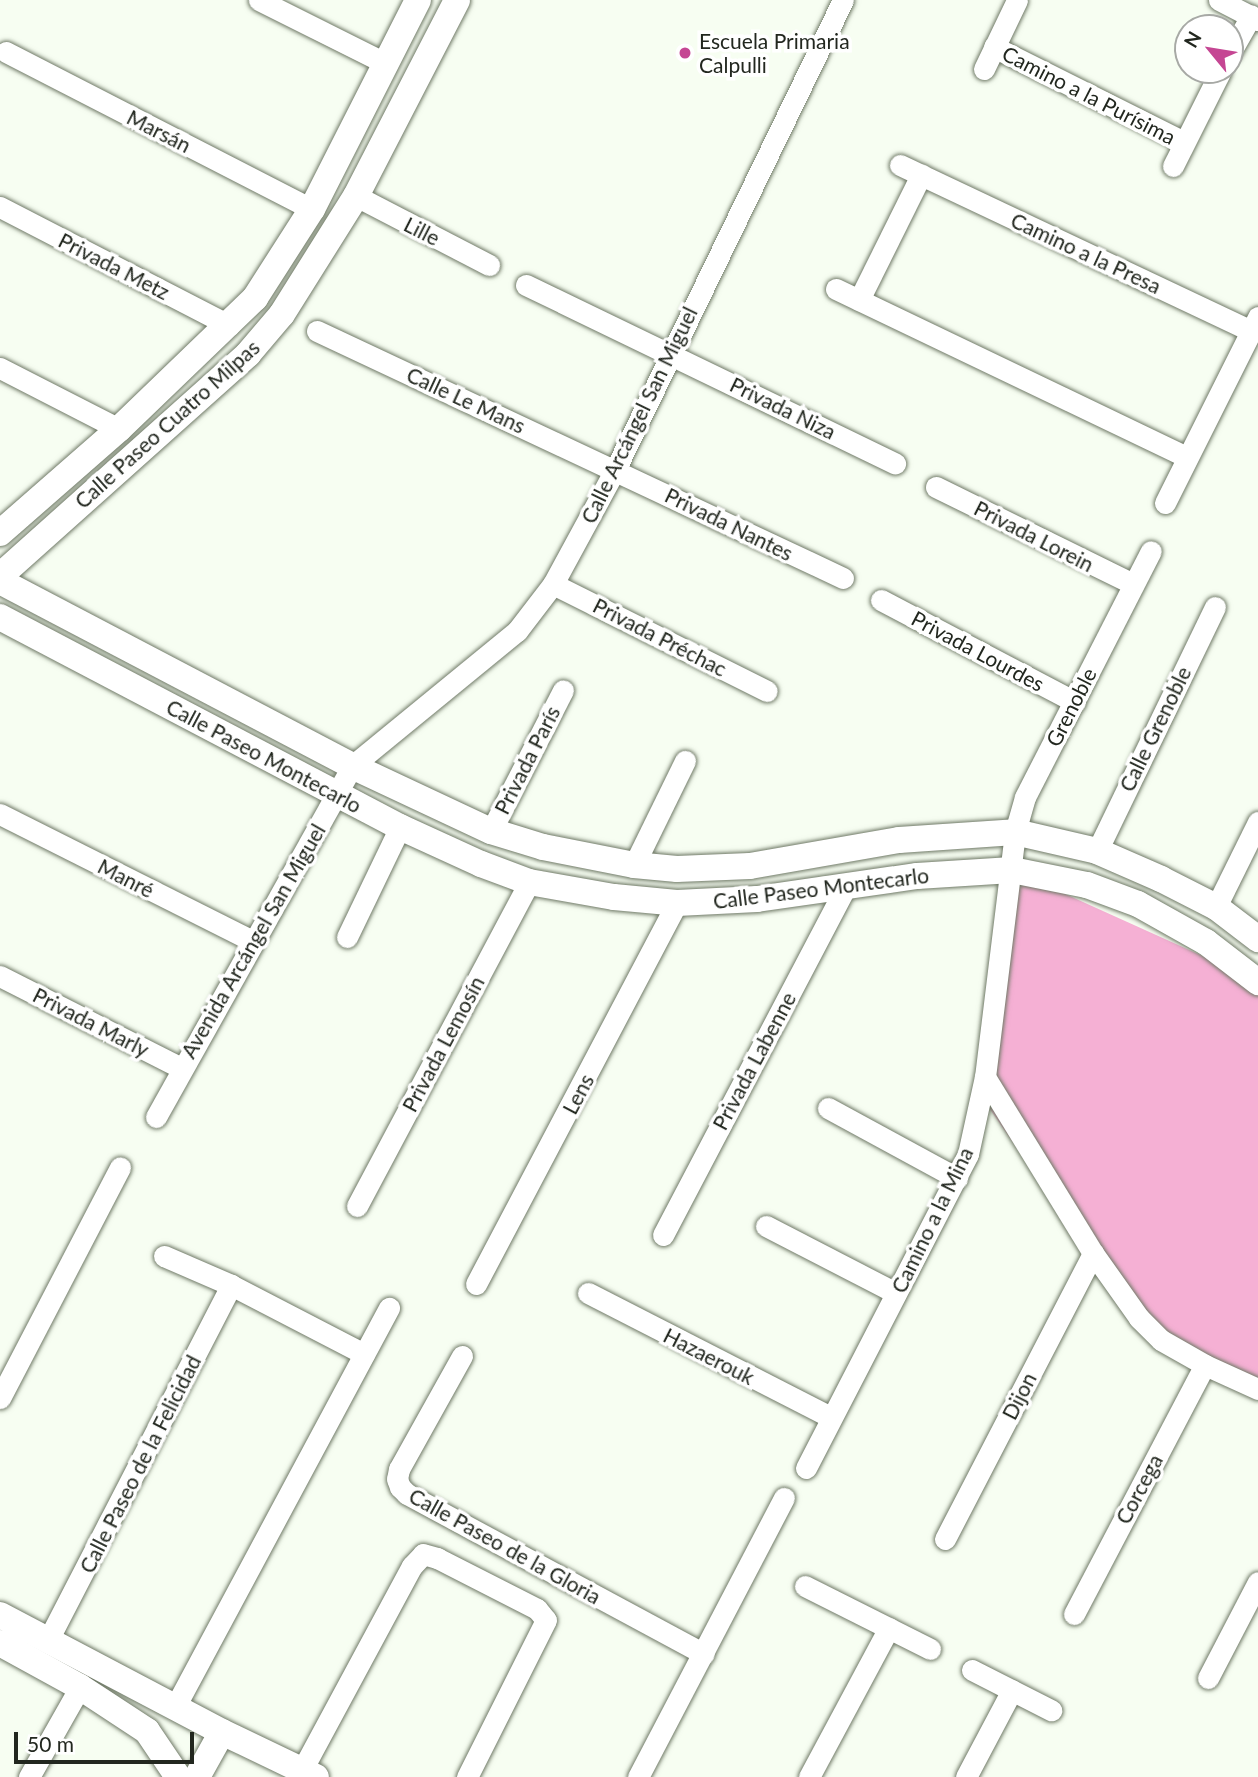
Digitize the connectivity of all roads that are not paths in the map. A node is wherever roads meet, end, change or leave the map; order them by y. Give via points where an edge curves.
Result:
1 (259, 0) edge
2 (418, 0) edge
3 (457, 0) edge
4 (843, 0) edge
5 (1017, 0) edge
6 (1219, 0) edge
7 (1254, 18) edge
8 (1244, 33) edge
9 (994, 47) junction
10 (6, 52) dead end
11 (387, 64) junction
12 (984, 69) dead end
13 (1215, 84) edge
14 (363, 112) junction
15 (392, 127) junction
16 (1184, 142) junction
17 (900, 165) dead end
18 (1173, 166) dead end
19 (921, 175) junction
20 (356, 196) junction
21 (0, 207) edge
22 (312, 209) junction
23 (489, 264) dead end
24 (526, 285) dead end
25 (836, 289) dead end
26 (255, 298) junction
27 (859, 300) junction
28 (282, 314) junction
29 (1255, 324) edge
30 (229, 325) junction
31 (317, 331) dead end
32 (671, 353) junction
33 (0, 368) edge
34 (119, 429) junction
35 (1186, 457) junction
36 (895, 463) dead end
37 (615, 470) junction
38 (936, 486) dead end
39 (1165, 503) dead end
40 (6, 520) edge
41 (1151, 551) dead end
42 (0, 576) edge
43 (844, 578) dead end
44 (0, 581) edge
45 (554, 584) junction
46 (1133, 584) junction
47 (881, 600) dead end
48 (1215, 607) dead end
49 (0, 617) edge
50 (564, 690) dead end
51 (767, 691) dead end
52 (1075, 702) junction
53 (685, 761) dead end
54 (352, 766) junction
55 (336, 794) junction
56 (0, 814) edge
57 (1258, 822) edge
58 (400, 827) junction
59 (491, 831) junction
60 (1015, 832) junction
61 (1097, 851) junction
62 (634, 865) junction
63 (1012, 870) junction
64 (529, 881) junction
65 (845, 888) junction
66 (677, 903) junction
67 (1216, 907) junction
68 (347, 937) dead end
69 (1258, 939) edge
70 (252, 941) junction
71 (0, 976) edge
72 (1258, 982) edge
73 (181, 1068) junction
74 (985, 1077) junction
75 (828, 1108) dead end
76 (156, 1117) dead end
77 (120, 1167) dead end
78 (957, 1178) junction
79 (357, 1206) dead end
80 (766, 1226) dead end
81 (663, 1235) dead end
82 (1093, 1253) junction
83 (164, 1256) dead end
84 (477, 1284) dead end
85 (231, 1285) junction
86 (588, 1293) dead end
87 (896, 1293) junction
88 (389, 1308) dead end
89 (364, 1354) junction
90 (461, 1356) dead end
91 (1205, 1366) junction
92 (1258, 1389) edge
93 (0, 1398) edge
94 (830, 1418) junction
95 (806, 1468) dead end
96 (784, 1498) dead end
97 (945, 1539) dead end
98 (1258, 1581) edge
99 (805, 1586) dead end
100 (1074, 1614) dead end
101 (0, 1615) edge
102 (888, 1628) junction
103 (47, 1642) junction
104 (0, 1643) edge
105 (930, 1649) dead end
106 (704, 1654) junction
107 (972, 1670) dead end
108 (1208, 1678) dead end
109 (80, 1687) junction
110 (1012, 1690) junction
111 (175, 1707) junction
112 (1051, 1710) dead end
113 (222, 1732) junction
114 (309, 1773) edge
115 (29, 1777) edge
116 (178, 1777) edge
117 (197, 1777) edge
118 (467, 1777) edge
119 (638, 1777) edge
120 (809, 1777) edge
121 (966, 1777) edge

1 - 11 street
2 - 11 street, Calle Paseo Cuatro Milpas
3 - 15 street, Calle Paseo Cuatro Milpas
4 - 32 street, Calle Arcángel San Miguel
5 - 9 street, Camino a la Purísima
6 - 7 street
7 - 8 street
9 - 12 street, Camino a la Purísima
9 - 16 street, Camino a la Purísima
10 - 22 street, Marsán
11 - 14 street, Calle Paseo Cuatro Milpas
13 - 16 street, Camino a la Purísima
14 - 15 street
14 - 22 street, Calle Paseo Cuatro Milpas
15 - 20 street, Calle Paseo Cuatro Milpas
16 - 18 street, Camino a la Purísima
17 - 19 street, Camino a la Presa
19 - 27 street
19 - 29 street, Camino a la Presa
20 - 23 street, Lille
20 - 28 street, Calle Paseo Cuatro Milpas
21 - 30 street, Privada Metz
22 - 26 street, Calle Paseo Cuatro Milpas
24 - 32 street, Privada Niza
25 - 27 street
26 - 28 street
26 - 30 street, Calle Paseo Cuatro Milpas
27 - 35 street
28 - 42 street, Calle Paseo Cuatro Milpas via 248,354
29 - 35 street
30 - 34 street, Calle Paseo Cuatro Milpas
31 - 37 street, Calle Le Mans
32 - 36 street, Privada Niza
32 - 37 street, Calle Arcángel San Miguel
33 - 34 street
34 - 40 street, Calle Paseo Cuatro Milpas
35 - 39 street
37 - 43 street, Privada Nantes
37 - 45 street, Calle Arcángel San Miguel
38 - 46 street, Privada Lorein
41 - 46 street, Grenoble
44 - 54 street, Calle Paseo Montecarlo
45 - 51 street, Privada Préchac
45 - 54 street, Calle Arcángel San Miguel via 517,631
46 - 52 street, Grenoble
47 - 52 street, Privada Lourdes
48 - 61 street, Calle Grenoble
49 - 55 street, Calle Paseo Montecarlo
50 - 59 street, Privada París
52 - 60 street, Grenoble via 1025,797
53 - 62 street
54 - 55 street, Avenida Arcángel San Miguel
54 - 59 street, Calle Paseo Montecarlo
55 - 58 street, Calle Paseo Montecarlo
55 - 70 street, Avenida Arcángel San Miguel
56 - 70 street, Manré
57 - 67 street
58 - 64 street, Calle Paseo Montecarlo
58 - 68 street
59 - 62 street, Calle Paseo Montecarlo via 543,847
60 - 61 street, Calle Paseo Montecarlo
60 - 62 street, Calle Paseo Montecarlo via 899,840 750,866 677,869
60 - 63 street, Grenoble
61 - 67 street, Calle Paseo Montecarlo
63 - 65 street, Calle Paseo Montecarlo via 917,876
63 - 72 street, Calle Paseo Montecarlo via 1087,886 1138,904 1206,942
63 - 74 street, Camino a la Mina
64 - 66 street, Calle Paseo Montecarlo
64 - 79 street, Privada Lemosín
65 - 66 street, Calle Paseo Montecarlo via 757,900
65 - 81 street, Privada Labenne
66 - 84 street, Lens
67 - 69 street, Calle Paseo Montecarlo
70 - 73 street, Avenida Arcángel San Miguel
71 - 73 street, Privada Marly
73 - 76 street, Avenida Arcángel San Miguel
74 - 78 street, Camino a la Mina via 968,1154
74 - 82 street
75 - 78 street
77 - 93 street
78 - 87 street, Camino a la Mina
80 - 87 street
82 - 91 street via 1139,1318 1161,1340
82 - 97 street, Dijon
83 - 85 street
85 - 89 street
85 - 103 street, Calle Paseo de la Felicidad
86 - 94 street, Hazaerouk
87 - 94 street, Camino a la Mina
88 - 89 street
89 - 111 street
90 - 106 street, Calle Paseo de la Gloria via 399,1469 400,1487
91 - 92 street
91 - 100 street, Corcega
94 - 95 street, Camino a la Mina
96 - 106 street
98 - 108 street
99 - 102 street
101 - 103 street
102 - 105 street
102 - 120 street
103 - 111 street
104 - 109 street
106 - 119 street
107 - 110 street
109 - 115 street
109 - 116 street via 147,1731
110 - 112 street
110 - 121 street
111 - 113 street
113 - 114 street
113 - 117 street
114 - 118 street via 412,1566 423,1554 537,1609 546,1620

